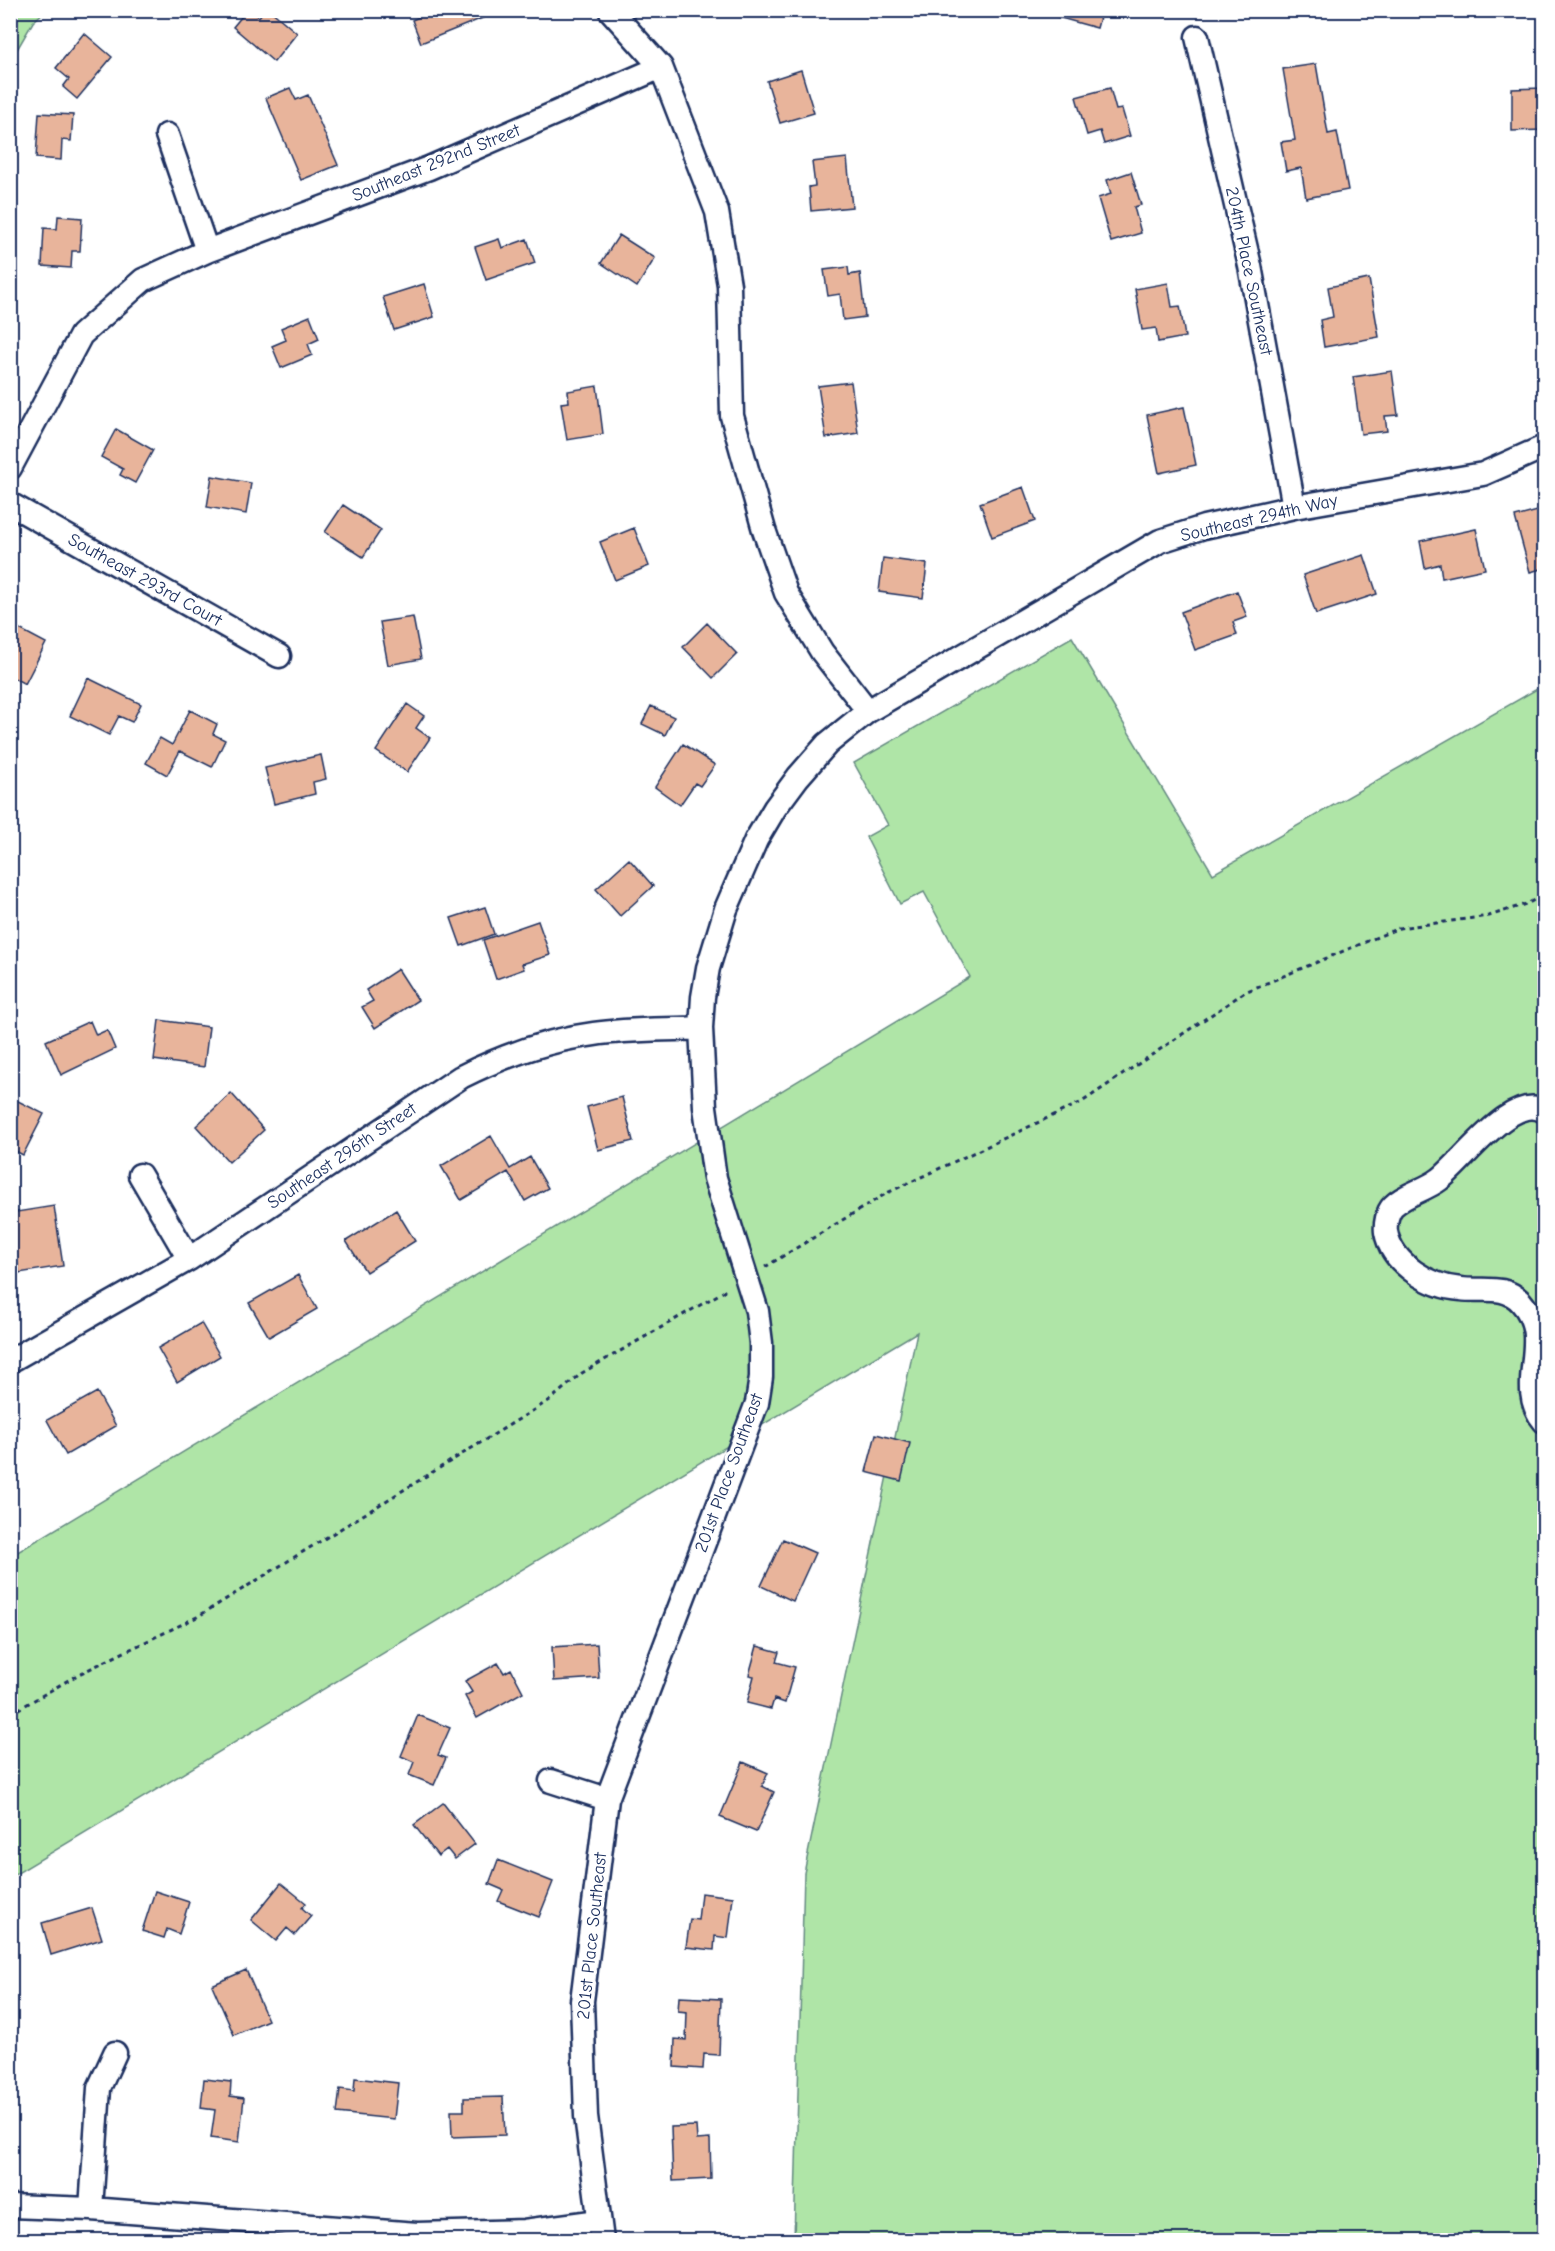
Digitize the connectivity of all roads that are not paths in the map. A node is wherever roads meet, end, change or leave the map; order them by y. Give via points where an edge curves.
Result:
1 (610, 10) edge
2 (1197, 37) dead end
3 (661, 67) junction
4 (167, 135) dead end
5 (207, 251) junction
6 (1545, 447) edge
7 (10, 468) edge
8 (10, 504) edge
9 (1294, 507) junction
10 (279, 656) dead end
11 (868, 711) junction
12 (701, 1028) junction
13 (1545, 1111) edge
14 (140, 1175) dead end
15 (189, 1259) junction
16 (10, 1361) edge
17 (1545, 1421) edge
18 (551, 1781) dead end
19 (607, 1798) junction
20 (115, 2053) dead end
21 (10, 2206) edge
22 (91, 2209) junction
23 (600, 2231) edge

1 - 3 street
2 - 9 street, 204th Place Southeast via 1250,267
3 - 5 street, Southeast 292nd Street via 429,168
3 - 11 street via 717,212 729,285 732,416 764,530 786,593 822,652
4 - 5 street
5 - 7 street, Southeast 292nd Street via 142,280 81,335
6 - 9 street, Southeast 294th Way via 1483,474
8 - 10 street, Southeast 293rd Court
9 - 11 street, Southeast 294th Way via 1204,527 1160,542
11 - 12 street, 201st Place Southeast via 827,744 798,777 756,840 726,909 708,968
12 - 15 street, Southeast 296th Street via 595,1034 558,1040 494,1061 461,1077
12 - 19 street, 201st Place Southeast via 705,1107 715,1178 757,1311 761,1377 757,1403
13 - 17 street via 1530,1106 1489,1130 1439,1180 1392,1207 1386,1231 1397,1256 1420,1275 1461,1290 1497,1289 1522,1302 1538,1335 1531,1396
14 - 15 street
15 - 16 street, Southeast 296th Street
18 - 19 street
19 - 23 street, 201st Place Southeast via 582,2001 586,2116
20 - 22 street via 99,2088
21 - 22 street
22 - 23 street via 417,2234

